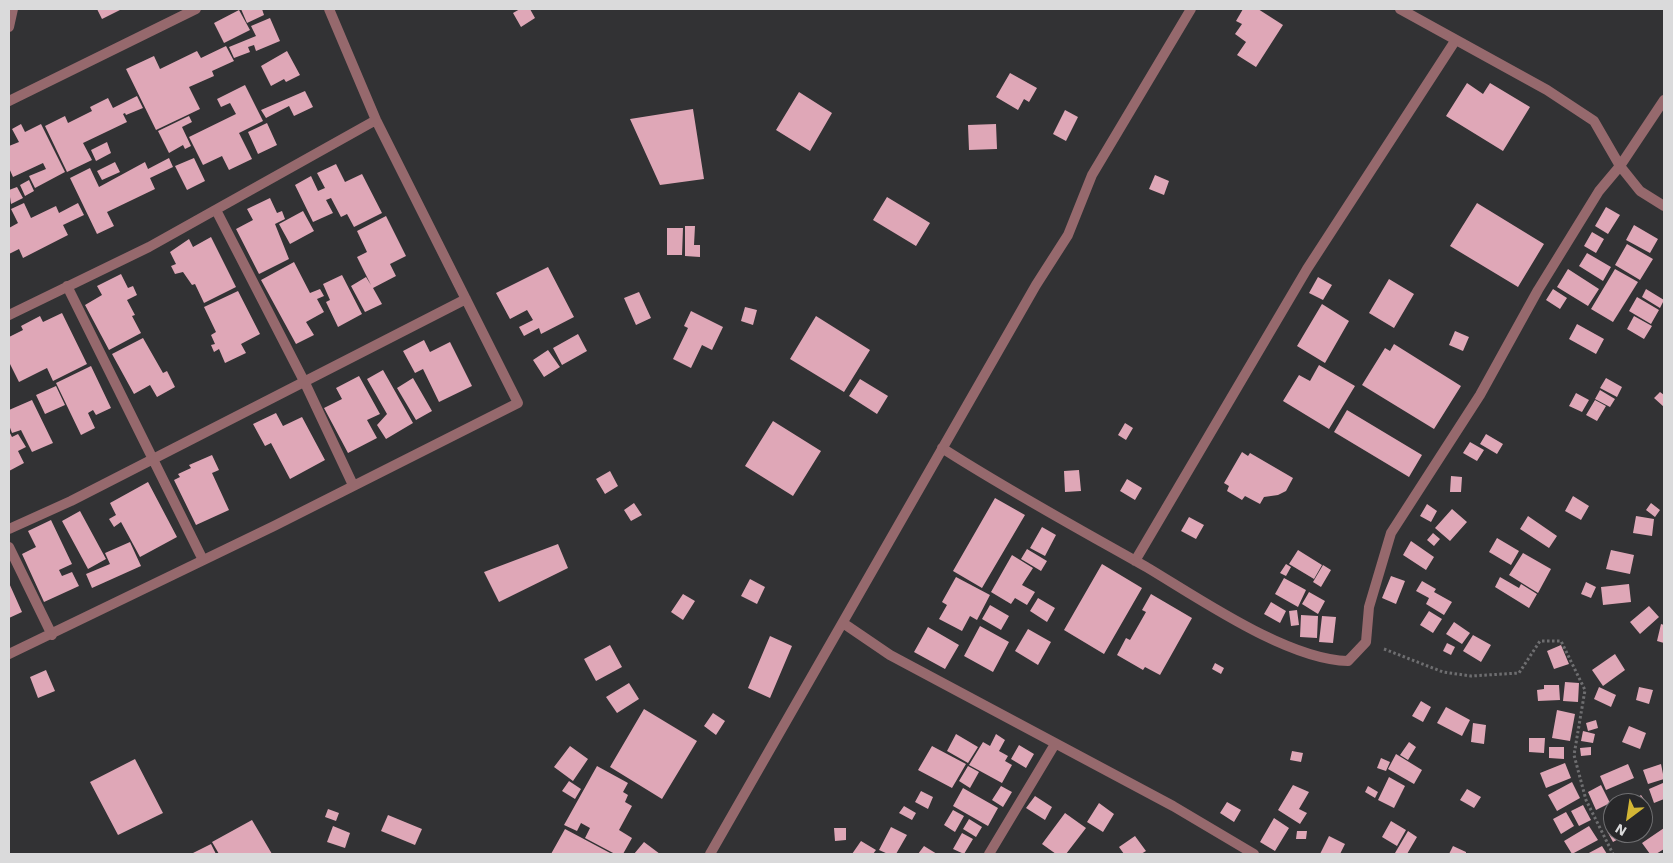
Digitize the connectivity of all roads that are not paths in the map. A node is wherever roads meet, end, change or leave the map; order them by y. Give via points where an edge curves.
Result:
1 (13, 9) edge
2 (196, 9) edge
3 (329, 9) edge
4 (1191, 9) edge
5 (1400, 9) edge
6 (9, 27) edge
7 (1455, 41) junction
8 (1664, 100) edge
9 (9, 101) edge
10 (376, 120) junction
11 (1620, 166) junction
12 (1664, 206) edge
13 (216, 210) junction
14 (67, 286) junction
15 (466, 299) junction
16 (9, 315) edge
17 (305, 383) junction
18 (942, 448) junction
19 (151, 459) junction
20 (353, 485) junction
21 (9, 529) edge
22 (9, 547) edge
23 (202, 560) junction
24 (1135, 561) junction
25 (843, 623) junction
26 (52, 635) junction
27 (9, 654) edge
28 (1055, 744) junction
29 (1241, 851) edge
30 (710, 854) edge
31 (989, 854) edge
32 (1254, 854) edge

1 - 6 street
2 - 9 street
3 - 10 street
4 - 18 street via 1092,175 1068,235
5 - 7 street
7 - 11 street via 1547,90 1594,121
7 - 24 street via 1307,269
8 - 11 street
10 - 13 street
10 - 15 street
11 - 12 street via 1640,191
11 - 24 street via 1599,191 1538,290 1480,395 1390,533 1369,607 1366,642 1348,661 1330,661 1269,638
13 - 14 street via 149,247
13 - 17 street
14 - 16 street
14 - 19 street
15 - 17 street
15 - 20 street via 518,403
17 - 19 street
17 - 20 street
18 - 24 street
18 - 25 street
19 - 21 street
19 - 23 street
20 - 23 street
22 - 26 street
23 - 26 street
25 - 28 street via 890,655
25 - 30 street
26 - 27 street
28 - 29 street via 1173,806
28 - 31 street
29 - 32 street

